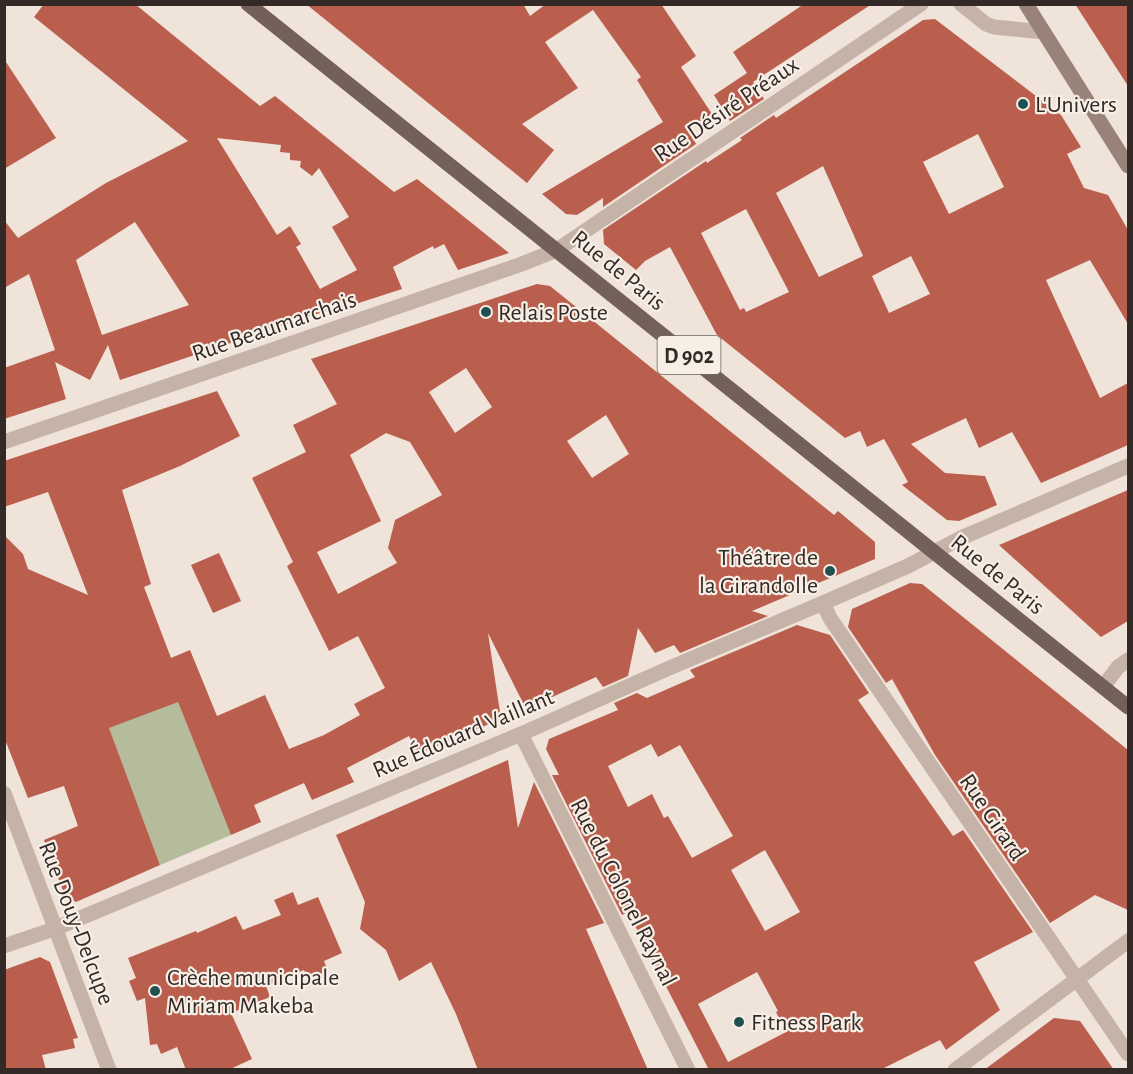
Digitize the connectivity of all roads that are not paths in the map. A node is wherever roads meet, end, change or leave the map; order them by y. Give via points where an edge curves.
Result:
1 (248, 4) edge
2 (921, 4) edge
3 (961, 4) edge
4 (1026, 4) edge
5 (1044, 32) junction
6 (1128, 166) edge
7 (557, 250) junction
8 (4, 442) edge
9 (1128, 466) edge
10 (935, 552) junction
11 (823, 603) junction
12 (1128, 660) edge
13 (1103, 687) junction
14 (1128, 708) edge
15 (521, 734) junction
16 (4, 793) edge
17 (54, 929) junction
18 (1128, 941) edge
19 (4, 946) edge
20 (1076, 980) junction
21 (1128, 1054) edge
22 (109, 1070) edge
23 (688, 1070) edge
24 (955, 1070) edge

1 - 7 main road, Rue de Paris / D 902
2 - 7 street, Rue Désiré Préaux
3 - 5 street via 994,27
4 - 5 main road
5 - 6 main road
7 - 8 street, Rue Beaumarchais
7 - 10 main road, Rue de Paris / D 902
9 - 10 street, Rue Édouard Vaillant
10 - 11 street, Rue Édouard Vaillant
10 - 13 main road, Rue de Paris / D 902
11 - 15 street, Rue Édouard Vaillant
11 - 20 street, Rue Girard
12 - 13 street
13 - 14 main road, Rue de Paris / D 902
15 - 17 street, Rue Édouard Vaillant
15 - 23 street, Rue du Colonel Raynal
16 - 17 street, Rue Douy-Delcupe
17 - 19 street, Rue Édouard Vaillant
17 - 22 street, Rue Douy-Delcupe
18 - 20 street
20 - 21 street, Rue Girard
20 - 24 street

